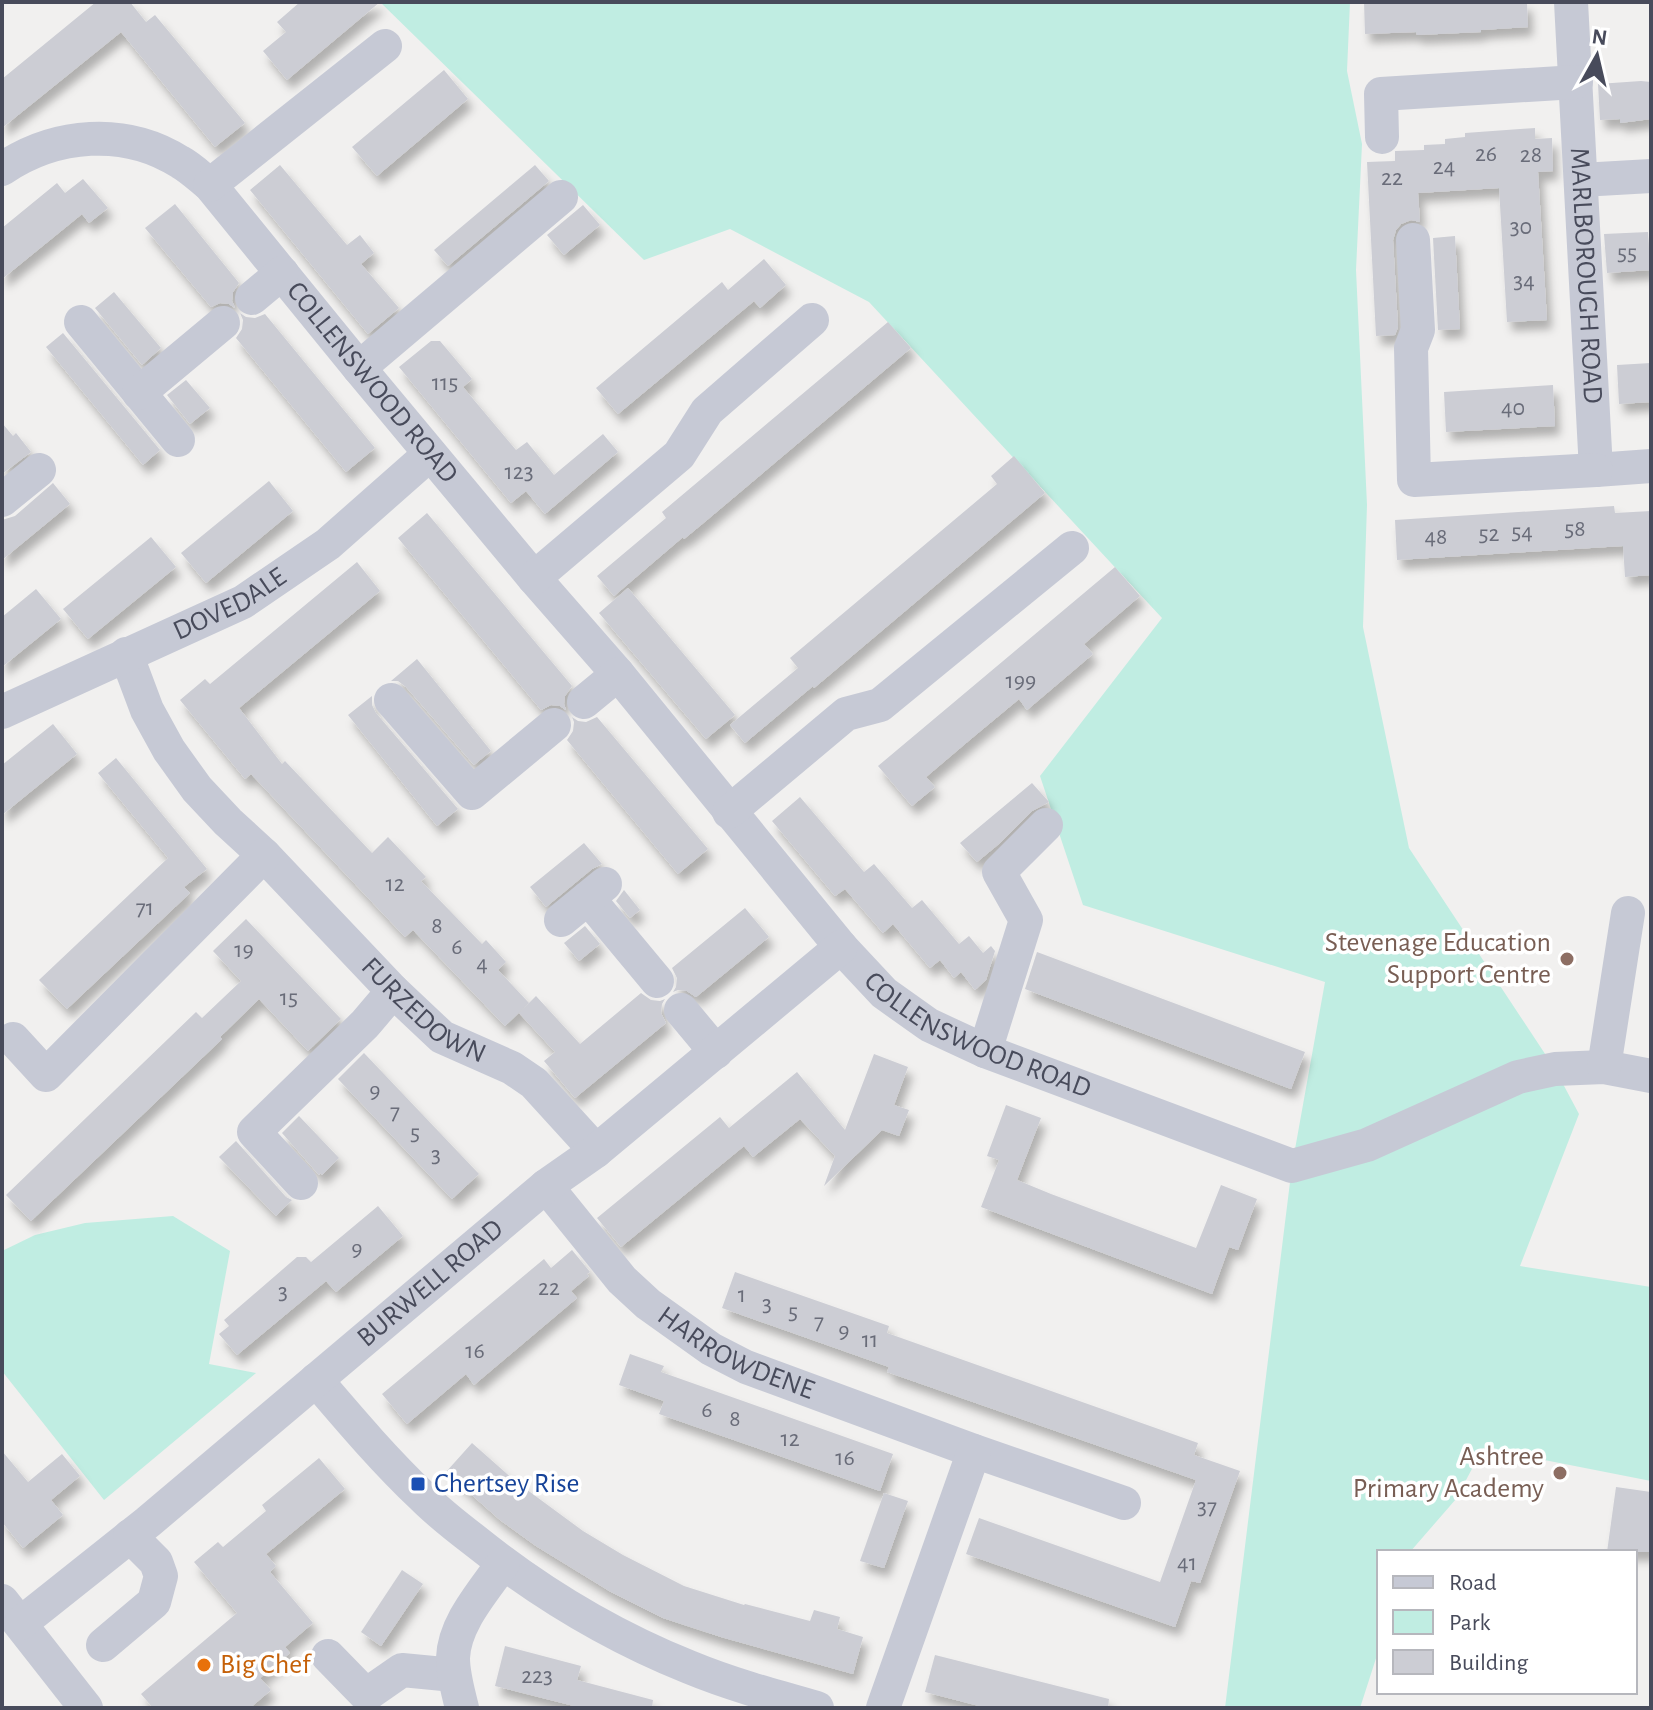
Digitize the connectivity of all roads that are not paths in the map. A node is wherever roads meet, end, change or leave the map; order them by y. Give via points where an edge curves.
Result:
1 (1571, 2) edge
2 (385, 46) dead end
3 (1576, 82) junction
4 (1382, 137) dead end
5 (2, 169) edge
6 (1651, 176) edge
7 (1581, 180) junction
8 (210, 185) junction
9 (561, 197) dead end
10 (1413, 240) dead end
11 (282, 273) junction
12 (252, 298) dead end
13 (812, 320) dead end
14 (81, 322) dead end
15 (223, 323) dead end
16 (359, 368) junction
17 (139, 393) junction
18 (178, 440) dead end
19 (430, 454) junction
20 (1651, 466) edge
21 (39, 470) dead end
22 (1596, 470) junction
23 (2, 500) edge
24 (1072, 548) dead end
25 (534, 578) junction
26 (126, 654) junction
27 (618, 674) junction
28 (391, 700) dead end
29 (584, 702) dead end
30 (2, 712) edge
31 (554, 725) dead end
32 (729, 812) junction
33 (1046, 825) dead end
34 (264, 855) junction
35 (1628, 913) dead end
36 (561, 920) dead end
37 (841, 947) junction
38 (657, 981) dead end
39 (393, 991) junction
40 (681, 1010) dead end
41 (13, 1039) dead end
42 (985, 1051) junction
43 (716, 1052) junction
44 (1604, 1067) junction
45 (1651, 1076) edge
46 (596, 1151) junction
47 (301, 1183) dead end
48 (546, 1186) junction
49 (316, 1380) junction
50 (974, 1451) junction
51 (1124, 1503) dead end
52 (130, 1536) junction
53 (503, 1563) junction
54 (11, 1612) edge
55 (103, 1645) dead end
56 (328, 1656) dead end
57 (454, 1675) junction
58 (888, 1694) edge
59 (86, 1708) edge
60 (462, 1708) edge
61 (817, 1708) edge

1 - 3 street, MARLBOROUGH ROAD
2 - 8 street
3 - 4 street via 1381,94
3 - 7 street, MARLBOROUGH ROAD
5 - 8 street, COLLENSWOOD ROAD via 55,144 112,138 157,150
6 - 7 street
7 - 22 street, MARLBOROUGH ROAD
8 - 11 street, COLLENSWOOD ROAD
9 - 16 street
10 - 22 street via 1418,330 1411,348 1414,480
11 - 12 street
11 - 16 street, COLLENSWOOD ROAD
13 - 25 street via 707,411 679,455
14 - 17 street
15 - 17 street
16 - 19 street, COLLENSWOOD ROAD
17 - 18 street
19 - 25 street, COLLENSWOOD ROAD
19 - 26 street, DOVEDALE via 328,544 277,580 243,602
20 - 22 street
21 - 23 street
24 - 32 street via 880,705 846,714
25 - 27 street, COLLENSWOOD ROAD
26 - 30 street, DOVEDALE
26 - 34 street, FURZEDOWN via 169,750 197,789
27 - 29 street
27 - 32 street, COLLENSWOOD ROAD
28 - 31 street via 472,793
32 - 37 street, COLLENSWOOD ROAD
33 - 42 street via 999,872 1026,920
34 - 39 street, FURZEDOWN
34 - 41 street via 46,1075
35 - 44 street
36 - 38 street via 596,891
37 - 42 street, COLLENSWOOD ROAD via 911,1014
37 - 43 street, BURWELL ROAD
39 - 46 street, FURZEDOWN via 442,1037 534,1083
39 - 47 street via 254,1132
40 - 43 street
42 - 44 street, COLLENSWOOD ROAD via 1292,1166 1367,1145 1518,1077
43 - 46 street, BURWELL ROAD
44 - 45 street
46 - 48 street, BURWELL ROAD
48 - 49 street, BURWELL ROAD
48 - 50 street, HARROWDENE via 622,1280 711,1349 746,1367
49 - 52 street, BURWELL ROAD
49 - 53 street via 425,1500
50 - 51 street, HARROWDENE
50 - 58 street
52 - 54 street, BURWELL ROAD
52 - 55 street via 156,1562 161,1576 154,1602
53 - 57 street via 457,1637
53 - 61 street via 601,1626 666,1657
54 - 59 street
56 - 57 street via 366,1695 402,1670
57 - 60 street

